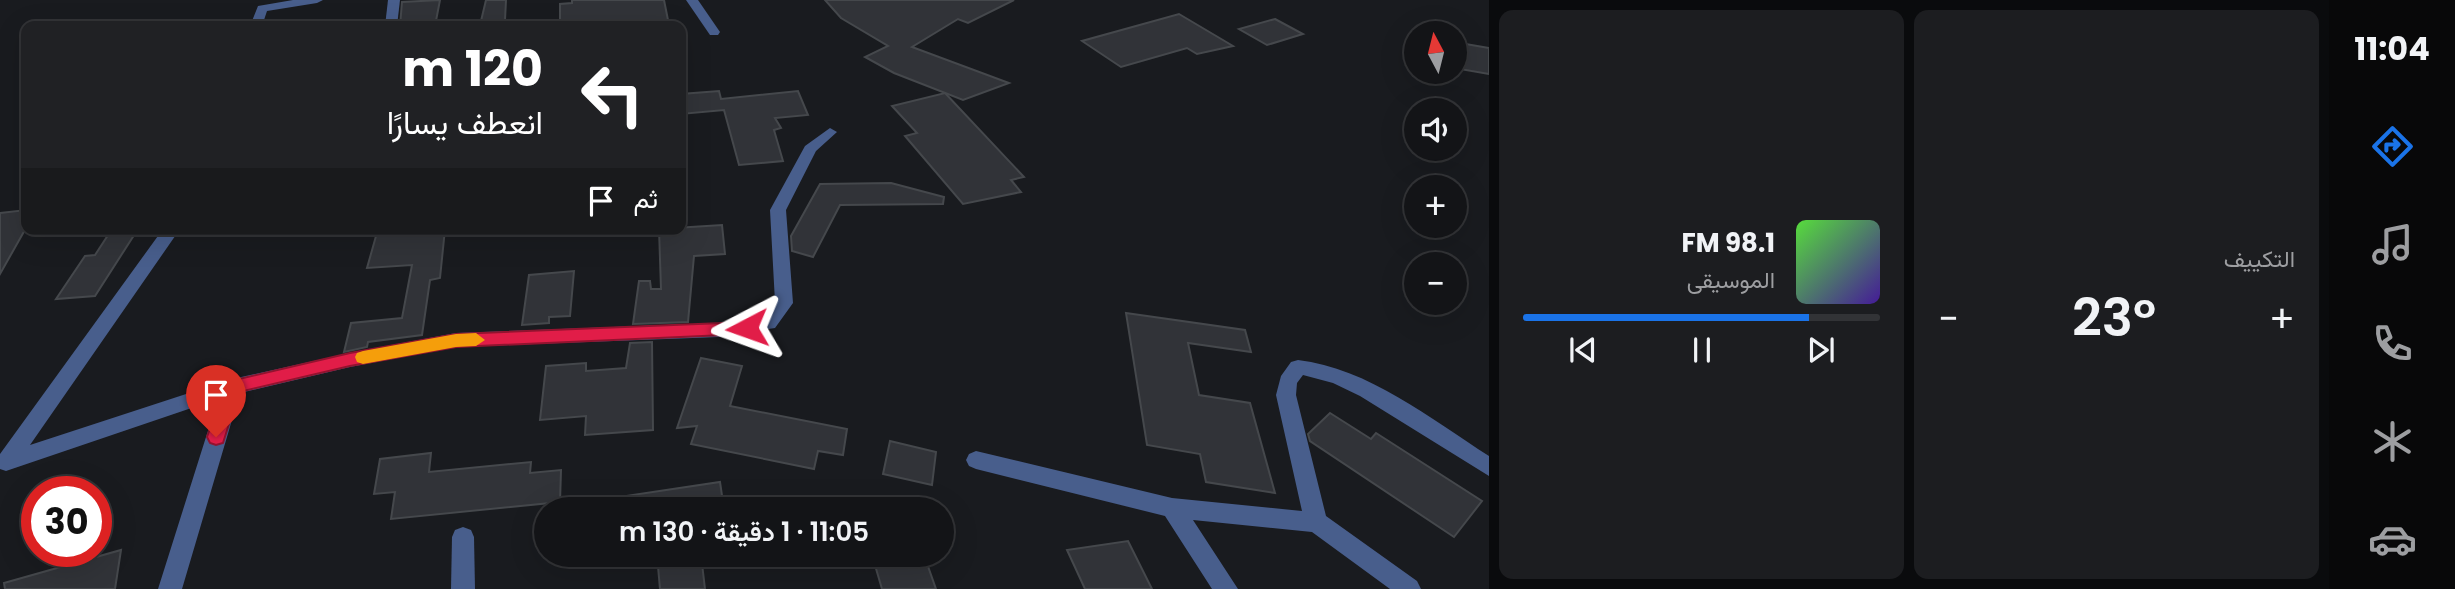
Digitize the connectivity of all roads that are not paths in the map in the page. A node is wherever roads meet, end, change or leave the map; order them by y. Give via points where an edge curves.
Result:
1 (317, 0) edge
2 (394, 0) edge
3 (692, 0) edge
4 (258, 21) edge
5 (392, 21) edge
6 (714, 32) dead end
7 (830, 132) dead end
8 (168, 235) edge
9 (232, 387) junction
10 (976, 460) dead end
11 (3, 466) edge
12 (1489, 467) edge
13 (1172, 508) junction
14 (1317, 522) junction
15 (463, 537) dead end
16 (170, 589) edge
17 (463, 589) edge
18 (1226, 589) edge
19 (1409, 589) edge

1 - 4 street via 262,8
2 - 5 street
3 - 6 street
7 - 9 street via 810,149 778,210 784,303 768,323 719,330 456,341
8 - 11 street
9 - 11 street
9 - 16 street
10 - 13 street
12 - 14 street via 1360,386 1308,366 1298,367 1288,381 1286,395
13 - 14 street
13 - 18 street
14 - 19 street
15 - 17 street

